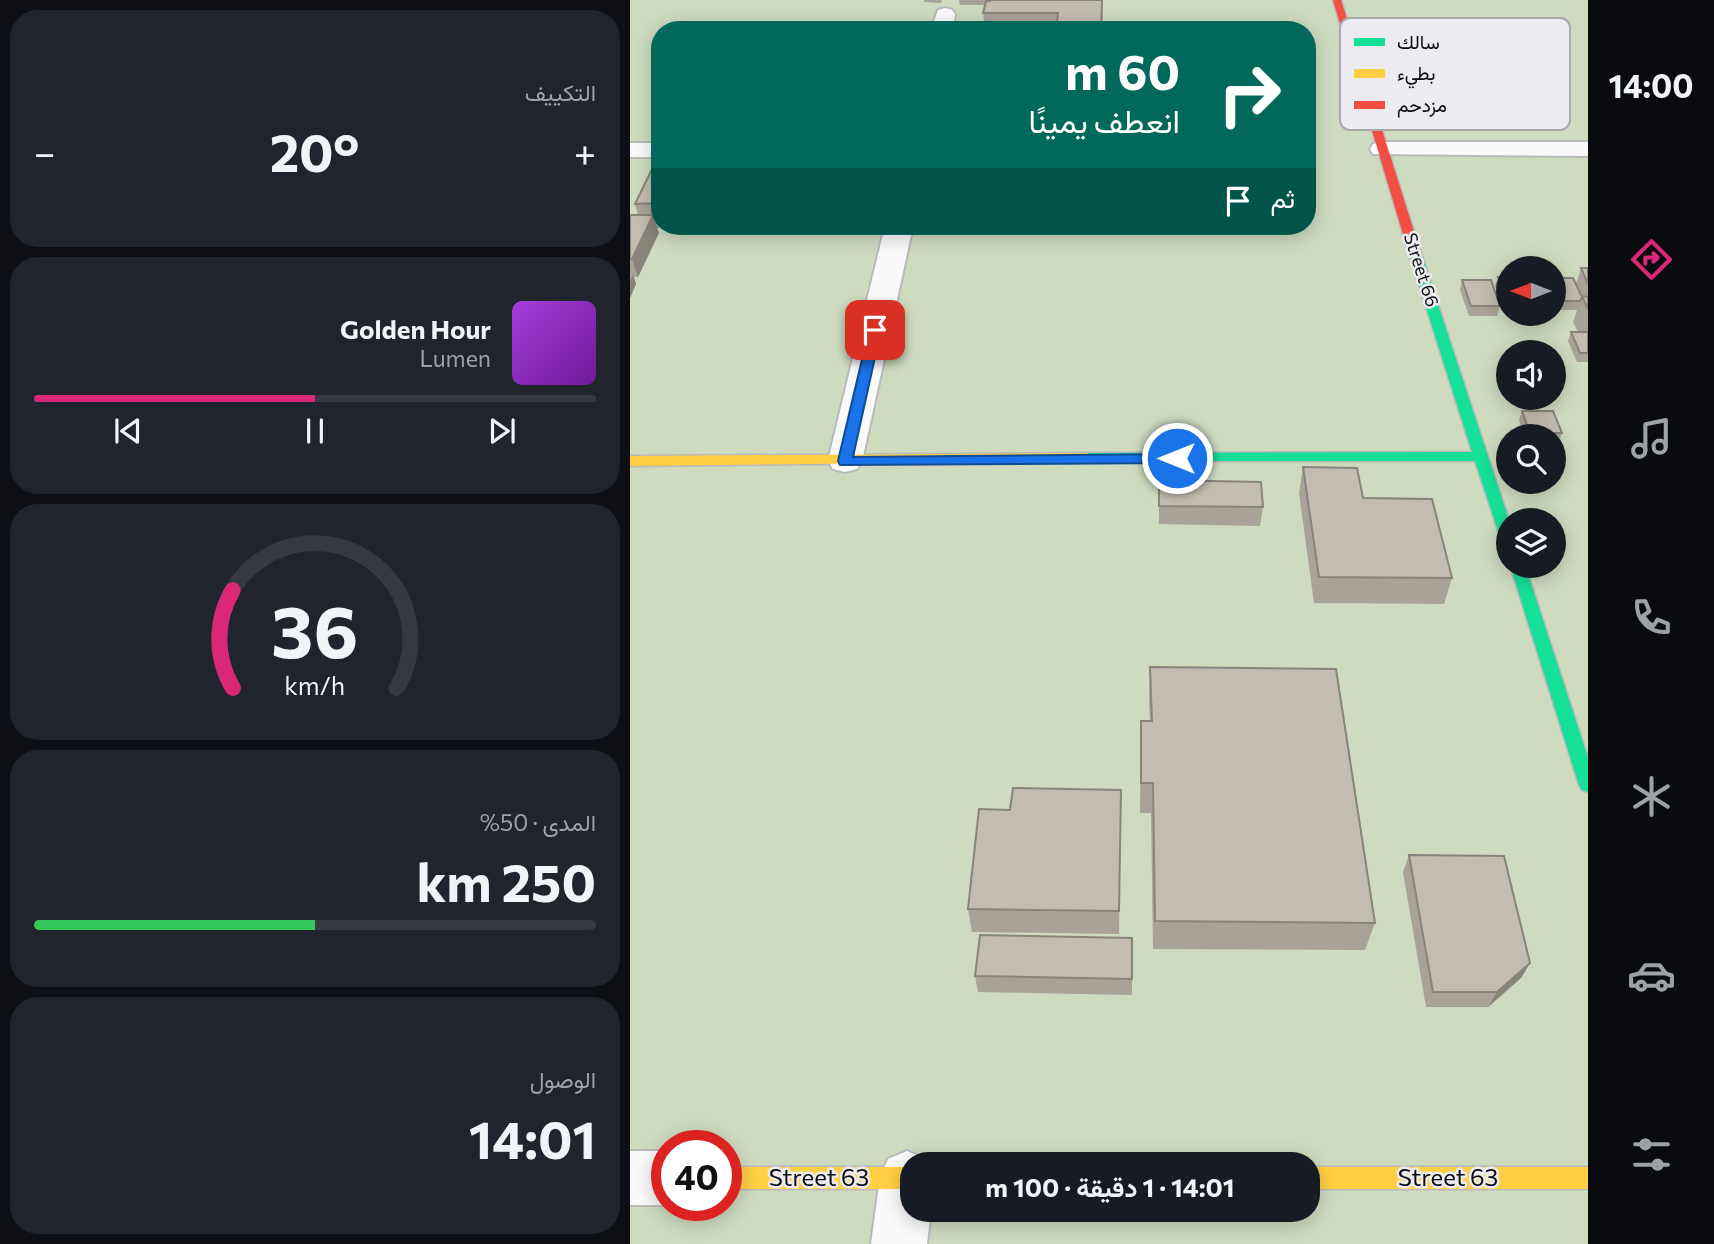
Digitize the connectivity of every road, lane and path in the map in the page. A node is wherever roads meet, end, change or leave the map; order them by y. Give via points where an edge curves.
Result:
1 (1338, 0) edge
2 (1343, 18) edge
3 (1376, 130) edge
4 (1382, 149) junction
5 (1588, 149) edge
6 (630, 150) edge
7 (651, 150) edge
8 (897, 235) edge
9 (1481, 456) junction
10 (630, 461) edge
11 (845, 461) junction
12 (1498, 508) edge
13 (1521, 578) edge
14 (1588, 785) edge
15 (630, 1178) edge
16 (651, 1178) edge
17 (742, 1178) edge
18 (900, 1178) edge
19 (1320, 1178) edge
20 (1588, 1178) edge
21 (903, 1222) edge
22 (900, 1244) edge

1 - 2 street, Street 66
3 - 4 street, Street 66
4 - 5 street
4 - 9 street, Street 66
6 - 7 street
8 - 11 street
9 - 11 street
9 - 12 street, Street 66
10 - 11 street
13 - 14 street
15 - 16 street
17 - 18 street, Street 63
19 - 20 street, Street 63
21 - 22 street

